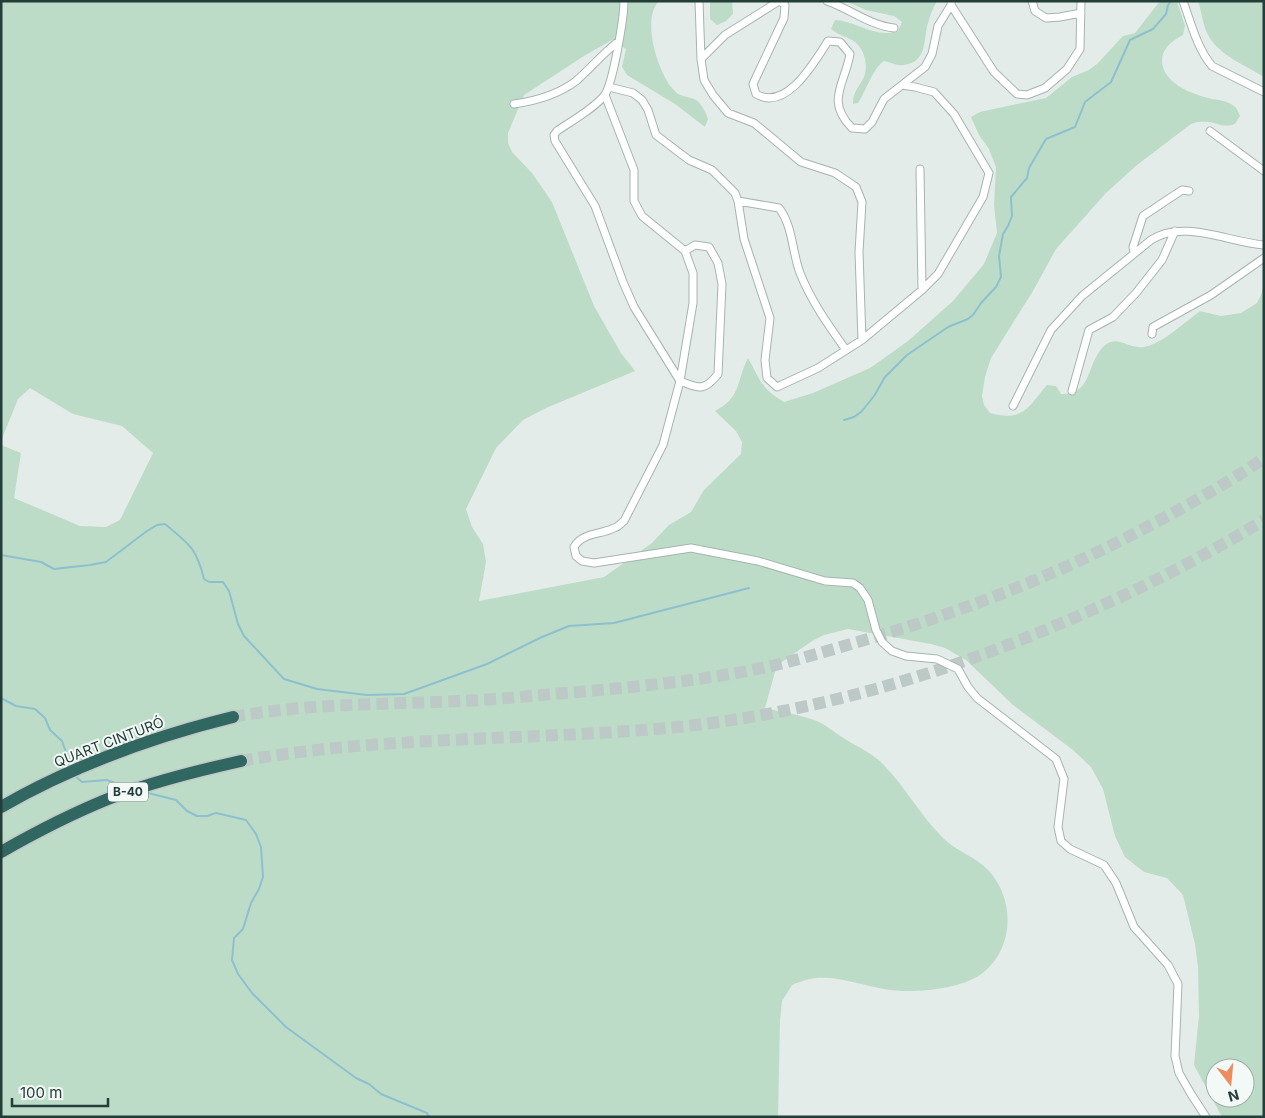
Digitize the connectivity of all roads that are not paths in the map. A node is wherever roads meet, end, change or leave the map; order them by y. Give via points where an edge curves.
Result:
1 (624, 1) edge
2 (699, 1) edge
3 (779, 1) edge
4 (827, 1) edge
5 (1032, 1) edge
6 (1081, 1) edge
7 (1183, 1) edge
8 (951, 3) edge
9 (1081, 13) junction
10 (894, 28) dead end
11 (619, 41) junction
12 (701, 59) junction
13 (902, 85) junction
14 (608, 87) junction
15 (1264, 92) edge
16 (605, 95) junction
17 (514, 104) dead end
18 (1210, 131) dead end
19 (920, 169) dead end
20 (1264, 171) edge
21 (1189, 192) dead end
22 (738, 201) junction
23 (1175, 231) junction
24 (1264, 245) edge
25 (685, 251) junction
26 (1134, 252) junction
27 (1264, 258) edge
28 (922, 290) junction
29 (1152, 334) dead end
30 (862, 340) junction
31 (846, 350) junction
32 (680, 382) junction
33 (1072, 391) dead end
34 (1013, 406) dead end
35 (233, 717) tunnel mouth
36 (241, 761) tunnel mouth
37 (1, 807) edge
38 (1, 852) edge
39 (1206, 1117) edge

1 - 11 street
2 - 12 street
3 - 12 street via 725,35
3 - 13 street via 785,4 784,18 753,84 756,94 764,99 775,98 791,89 828,42 840,42 850,54 837,97 843,119 852,128 865,129 884,99
4 - 10 street via 875,24
5 - 9 street via 1035,11 1046,18
6 - 9 street
7 - 15 street via 1197,40 1212,66
8 - 9 street via 994,72 1017,94 1027,95 1045,88 1067,69 1080,49
8 - 13 street via 938,26 932,54 925,67
11 - 14 street
11 - 17 street via 575,82 535,100
12 - 30 street via 704,80 728,113 754,123 801,162 834,173 856,187 862,202 859,252
13 - 28 street via 934,92 954,114 989,173 983,197 938,274
14 - 16 street
14 - 22 street via 642,100 656,135 689,160 712,170 735,193
16 - 25 street via 634,170 634,201 642,216
16 - 32 street via 558,131 554,135 555,141 595,206 634,307
18 - 20 street
19 - 28 street
21 - 26 street via 1182,190 1143,216
22 - 31 street via 779,208 785,216 800,273 820,313
22 - 31 street via 744,239 770,318 765,360 767,378 777,387 818,368
23 - 24 street via 1200,232
23 - 26 street via 1156,236
23 - 33 street via 1162,260 1136,293 1113,316 1089,330
25 - 32 street via 693,273 693,303
25 - 32 street via 695,245 709,247 718,263 722,293 718,374 710,384 697,387
26 - 34 street via 1082,296 1051,330
27 - 29 street via 1211,295 1153,327
28 - 30 street
30 - 31 street
32 - 39 street via 663,445 624,521 616,528 584,536 574,547 576,556 594,563 691,548 825,581 853,583 868,600 876,630 892,651 937,660 958,669 977,698 1056,759 1064,779 1058,827 1061,841 1070,849 1104,865 1116,883 1134,927 1168,965 1178,984 1176,1056 1179,1073
35 - 37 highway, QUART CINTURÓ via 126,748 69,772
36 - 38 highway, B-40 via 131,791 51,824

